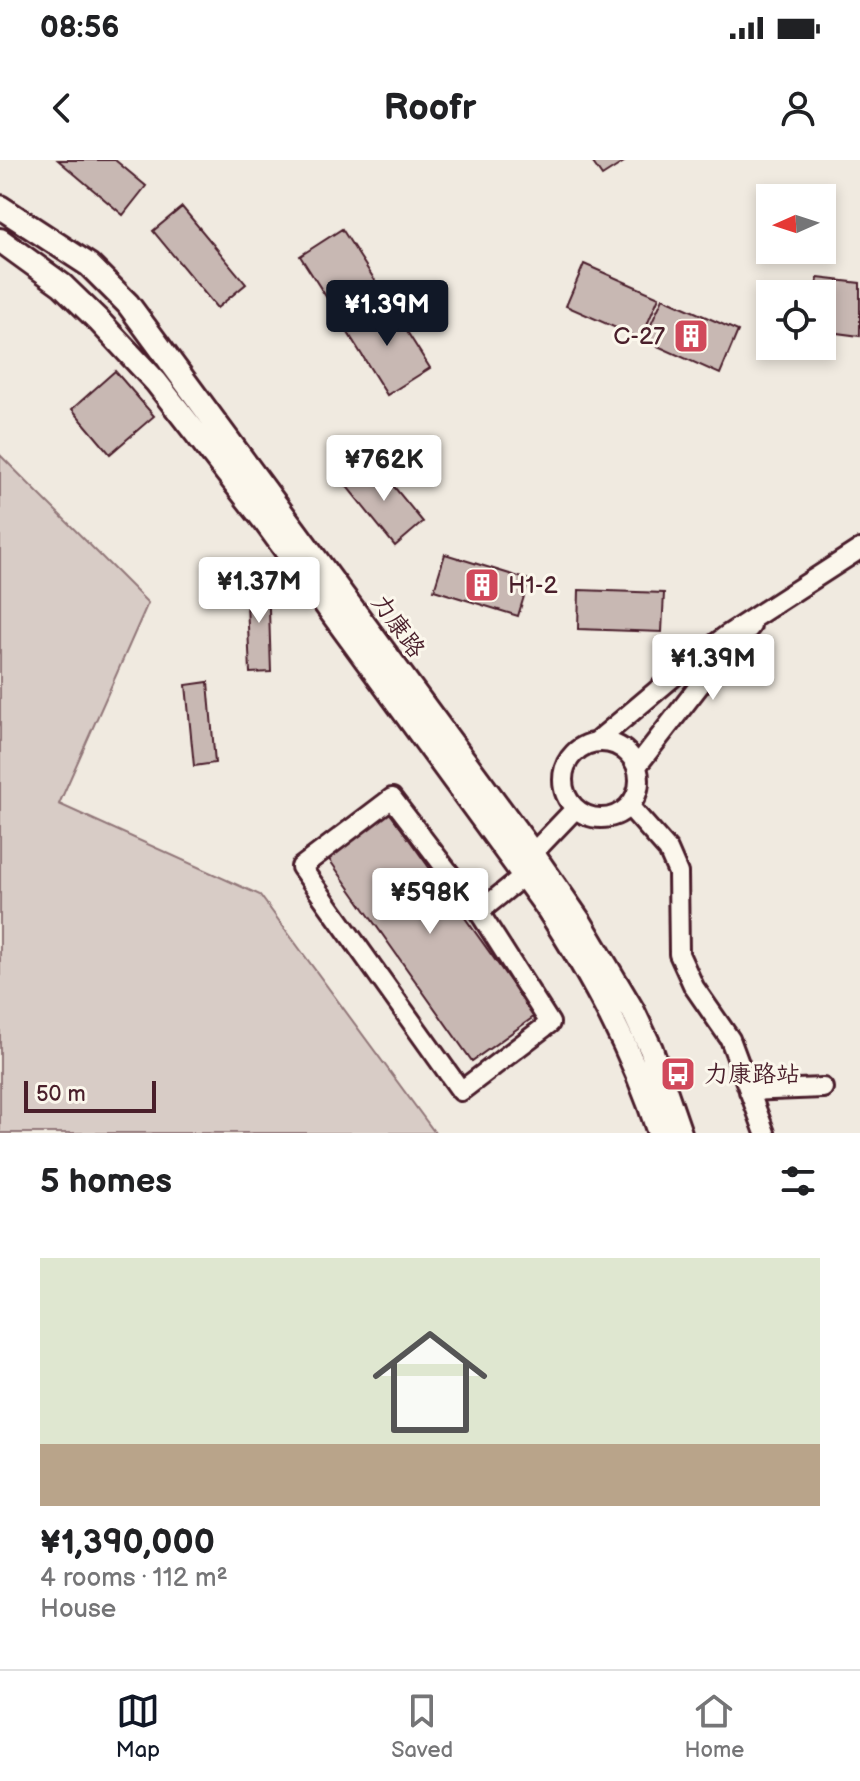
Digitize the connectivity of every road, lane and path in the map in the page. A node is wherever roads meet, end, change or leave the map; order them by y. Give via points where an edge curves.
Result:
1 (0, 207) edge
2 (0, 240) edge
3 (860, 549) edge
4 (760, 615) junction
5 (596, 742) junction
6 (637, 766) junction
7 (629, 806) junction
8 (575, 809) junction
9 (533, 853) junction
10 (523, 876) junction
11 (479, 912) junction
12 (823, 1088) dead end
13 (749, 1091) junction
14 (659, 1133) edge
15 (680, 1133) edge
16 (765, 1133) edge

1 - 9 street, 力康路 via 89,265 128,304
2 - 10 street, 力康路 via 62,285 156,382 266,523
3 - 4 street
4 - 5 street via 685,667
4 - 6 street
5 - 6 street via 621,747
5 - 8 street via 574,753 563,775
6 - 7 street via 638,792
7 - 8 street via 598,818
7 - 13 street via 668,850 678,873 679,954 694,987 730,1039
8 - 9 street
9 - 15 street, 力康路 via 633,1011
10 - 11 street
10 - 14 street, 力康路 via 600,993
11 - 11 street via 392,798 301,867 461,1091 550,1023
12 - 13 street
13 - 16 street

